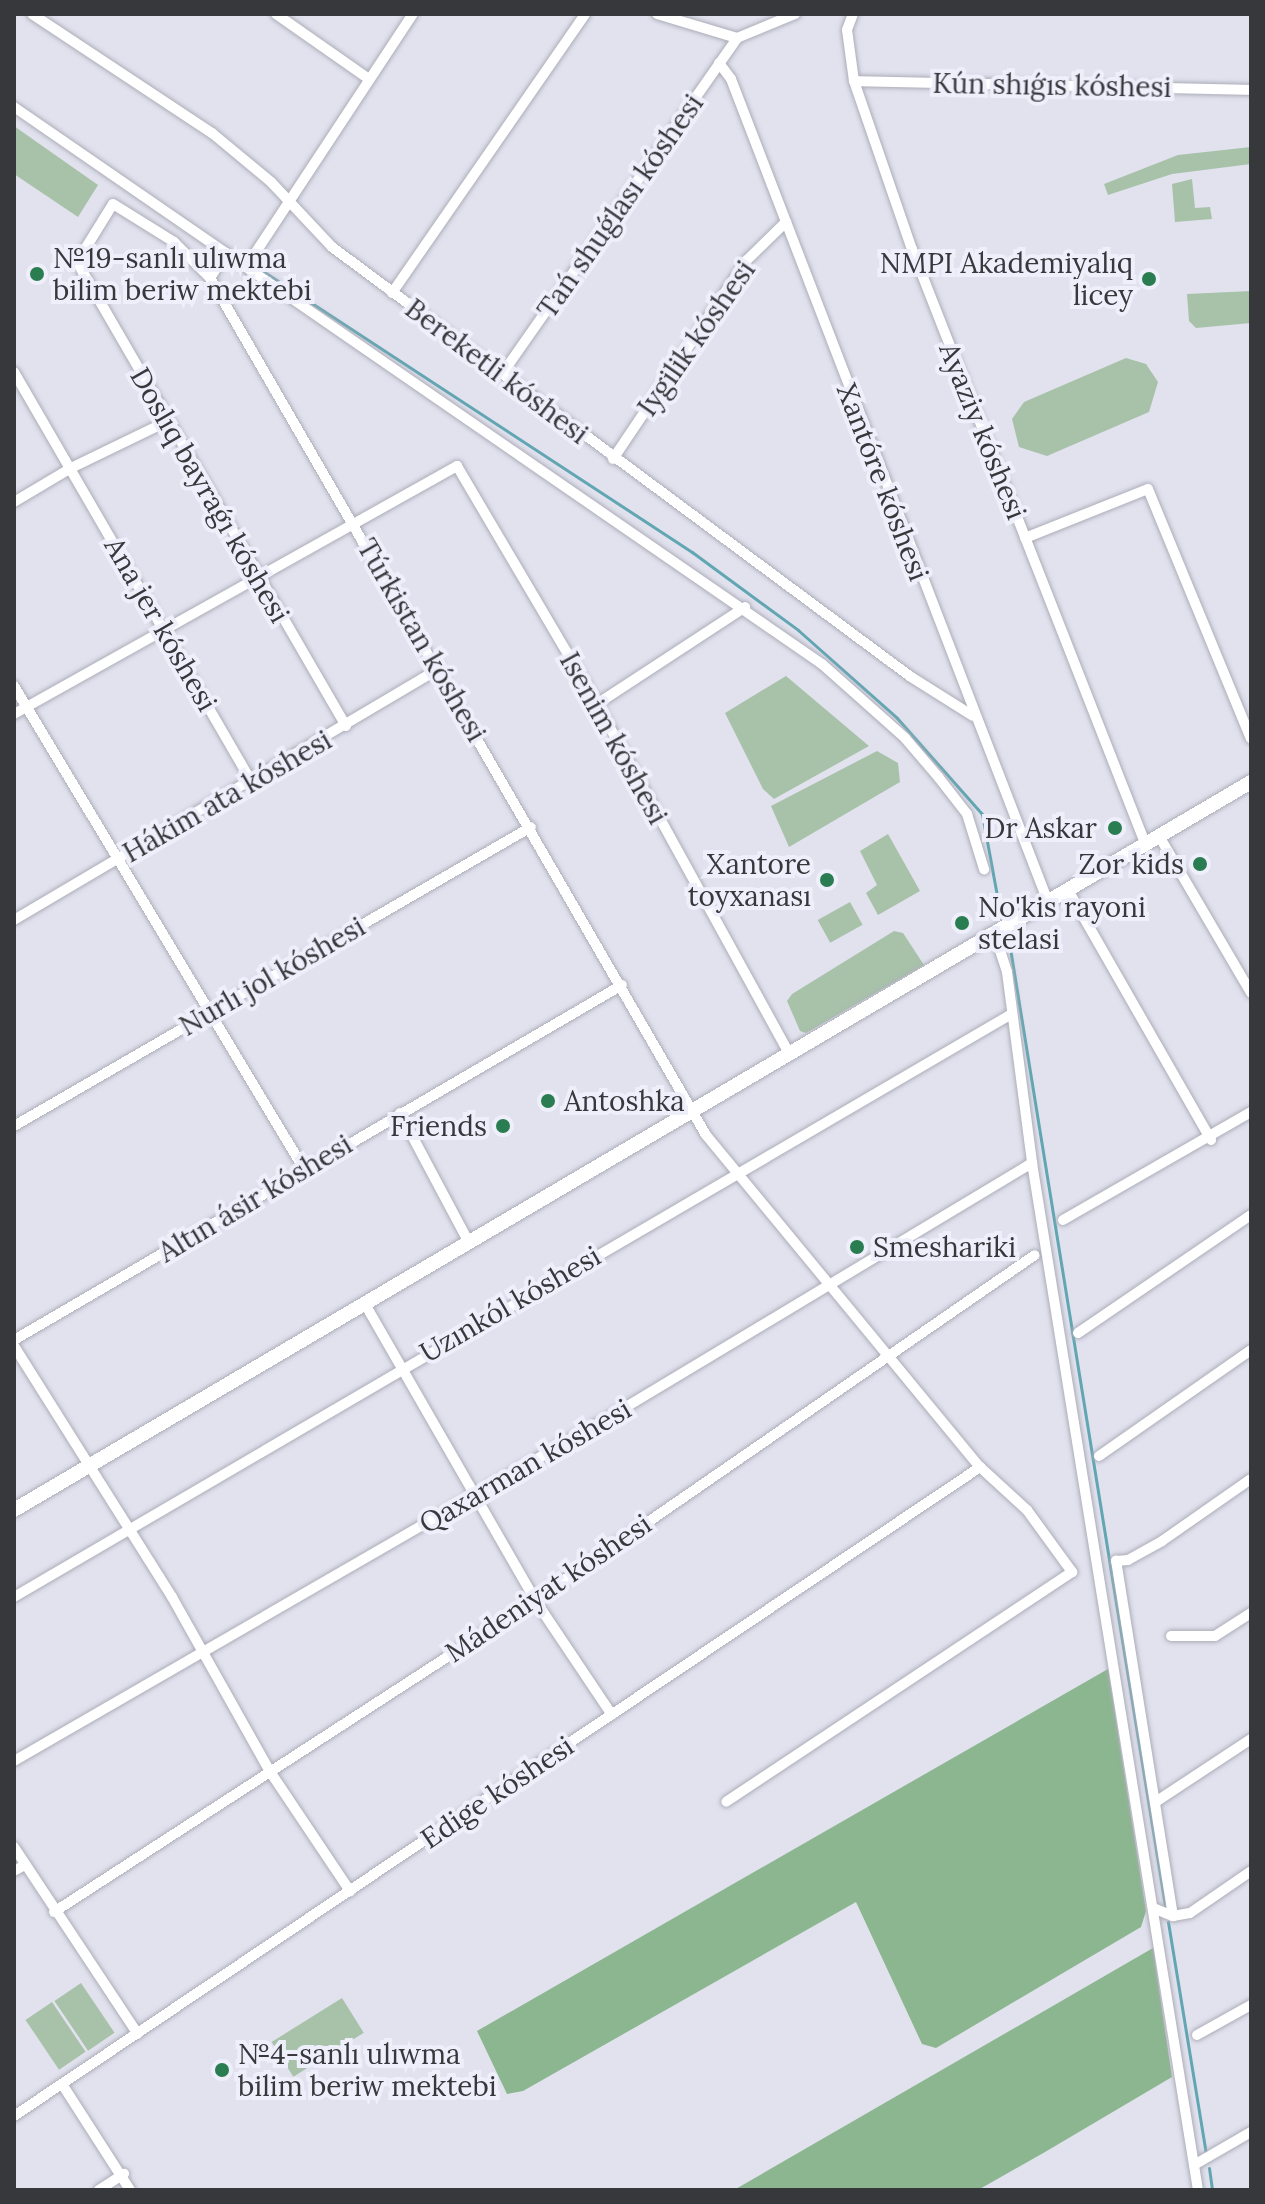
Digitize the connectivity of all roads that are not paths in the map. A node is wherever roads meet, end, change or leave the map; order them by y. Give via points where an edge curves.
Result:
1 (32, 14) edge
2 (276, 14) edge
3 (413, 14) edge
4 (585, 14) edge
5 (657, 14) edge
6 (795, 14) edge
7 (853, 14) edge
8 (737, 38) junction
9 (719, 63) junction
10 (369, 79) junction
11 (854, 81) junction
12 (1251, 90) edge
13 (14, 107) edge
14 (291, 201) junction
15 (786, 222) junction
16 (226, 253) junction
17 (77, 262) joint
18 (246, 267) junction
19 (210, 278) junction
20 (392, 293) junction
21 (15, 371) edge
22 (502, 374) junction
23 (166, 422) junction
24 (613, 459) junction
25 (71, 468) junction
26 (14, 502) edge
27 (355, 524) junction
28 (1025, 538) junction
29 (259, 579) junction
30 (745, 607) junction
31 (162, 627) junction
32 (439, 669) junction
33 (14, 686) edge
34 (597, 704) junction
35 (26, 706) junction
36 (14, 714) edge
37 (973, 716) junction
38 (346, 726) junction
39 (1251, 739) edge
40 (251, 781) junction
41 (1251, 782) edge
42 (531, 827) junction
43 (1152, 839) junction
44 (118, 860) junction
45 (984, 869) dead end
46 (1068, 890) junction
47 (1048, 902) junction
48 (14, 920) edge
49 (995, 935) junction
50 (622, 985) junction
51 (1251, 993) edge
52 (210, 1012) junction
53 (1010, 1015) junction
54 (790, 1055) junction
55 (694, 1111) junction
56 (1251, 1112) edge
57 (400, 1113) junction
58 (14, 1126) edge
59 (1211, 1140) junction
60 (1032, 1163) junction
61 (304, 1169) junction
62 (737, 1171) junction
63 (1251, 1215) edge
64 (1063, 1220) dead end
65 (469, 1243) junction
66 (1035, 1255) dead end
67 (834, 1285) junction
68 (365, 1304) junction
69 (1078, 1333) dead end
70 (14, 1340) edge
71 (14, 1346) edge
72 (1251, 1350) edge
73 (890, 1356) junction
74 (399, 1369) junction
75 (1099, 1456) dead end
76 (89, 1465) junction
77 (980, 1467) junction
78 (1251, 1479) edge
79 (475, 1496) junction
80 (14, 1510) edge
81 (130, 1528) junction
82 (14, 1597) edge
83 (535, 1600) junction
84 (1251, 1613) edge
85 (1171, 1636) dead end
86 (204, 1653) junction
87 (612, 1715) junction
88 (1251, 1739) edge
89 (14, 1761) edge
90 (269, 1770) junction
91 (1157, 1801) junction
92 (726, 1802) dead end
93 (14, 1847) edge
94 (25, 1865) junction
95 (14, 1871) edge
96 (1251, 1871) edge
97 (350, 1891) junction
98 (1153, 1908) junction
99 (54, 1912) junction
100 (1173, 1916) junction
101 (1251, 2005) edge
102 (138, 2034) junction
103 (1197, 2035) dead end
104 (62, 2084) junction
105 (14, 2116) edge
106 (1251, 2132) edge
107 (1194, 2165) junction
108 (124, 2174) junction
109 (99, 2190) edge
110 (130, 2190) edge
111 (1198, 2190) edge

1 - 14 street, Bereketli kóshesi via 212,133
2 - 10 street
3 - 10 street
4 - 20 street
5 - 8 street
6 - 8 street
7 - 11 street, Ayaziy kóshesi via 847,30
8 - 9 street, Tań shuǵlası kóshesi
9 - 15 street, Xantóre kóshesi via 731,79
9 - 22 street, Tań shuǵlası kóshesi
10 - 14 street
11 - 12 street, Kún shıǵıs kóshesi
11 - 28 street, Ayaziy kóshesi via 912,249
13 - 16 street
14 - 18 street
14 - 20 street, Bereketli kóshesi via 332,247
15 - 24 street, Iygilik kóshesi via 746,261
15 - 37 street, Xantóre kóshesi
16 - 18 street
16 - 19 street
17 - 19 street, Túrkistan kóshesi via 113,204 174,242
17 - 23 street, Doslıq bayraǵı kóshesi
18 - 30 street
19 - 27 street, Túrkistan kóshesi
20 - 22 street, Bereketli kóshesi
21 - 25 street, Ana jer kóshesi
22 - 24 street, Bereketli kóshesi
23 - 25 street
23 - 29 street, Doslıq bayraǵı kóshesi
24 - 37 street, Bereketli kóshesi via 911,677
25 - 26 street
25 - 31 street, Ana jer kóshesi
27 - 29 street
27 - 32 street, Túrkistan kóshesi
27 - 34 street, Isenim kóshesi via 457,466
28 - 39 street via 1148,489
28 - 43 street, Ayaziy kóshesi
29 - 31 street
29 - 38 street, Doslıq bayraǵı kóshesi
30 - 34 street
30 - 45 street via 822,664 905,738 967,814
31 - 35 street
31 - 40 street, Ana jer kóshesi
32 - 38 street, Hákim ata kóshesi
32 - 42 street, Túrkistan kóshesi
33 - 35 street
34 - 54 street, Isenim kóshesi
35 - 36 street
35 - 44 street
37 - 47 street, Xantóre kóshesi
38 - 40 street, Hákim ata kóshesi
40 - 44 street, Hákim ata kóshesi
41 - 43 main road
42 - 50 street, Túrkistan kóshesi
42 - 52 street, Nurlı jol kóshesi
43 - 46 main road
43 - 51 street, Ayaziy kóshesi
44 - 48 street, Hákim ata kóshesi
44 - 52 street
46 - 47 main road
46 - 59 street
47 - 49 main road
49 - 53 street via 1007,972
49 - 54 main road
50 - 55 street, Túrkistan kóshesi
50 - 57 street, Altın ásir kóshesi
52 - 58 street, Nurlı jol kóshesi
52 - 61 street
53 - 60 street
53 - 62 street, Uzınkól kóshesi
54 - 55 main road
55 - 62 street, Túrkistan kóshesi via 706,1135
55 - 65 main road
56 - 59 street
57 - 61 street, Altın ásir kóshesi
57 - 65 street
59 - 64 street
60 - 67 street, Qaxarman kóshesi
60 - 98 street
61 - 70 street, Altın ásir kóshesi
62 - 67 street, Túrkistan kóshesi
62 - 74 street, Uzınkól kóshesi
63 - 69 street
65 - 68 main road
66 - 73 street, Mádeniyat kóshesi
67 - 73 street, Túrkistan kóshesi
67 - 79 street, Qaxarman kóshesi
68 - 74 street
68 - 76 main road
71 - 76 street
72 - 75 street
73 - 77 street, Túrkistan kóshesi
73 - 83 street, Mádeniyat kóshesi
74 - 79 street
74 - 81 street, Uzınkól kóshesi
76 - 80 main road
76 - 81 street
77 - 87 street, Edige kóshesi
77 - 92 street, Túrkistan kóshesi via 1027,1510 1072,1572
78 - 91 street via 1162,1541 1116,1561
79 - 83 street
79 - 86 street, Qaxarman kóshesi
81 - 82 street, Uzınkól kóshesi
81 - 86 street
83 - 87 street
83 - 90 street, Mádeniyat kóshesi
84 - 85 street via 1215,1636
86 - 89 street, Qaxarman kóshesi
86 - 90 street
87 - 97 street, Edige kóshesi
88 - 91 street
90 - 97 street
90 - 99 street, Mádeniyat kóshesi
91 - 100 street
93 - 94 street
94 - 95 street
94 - 99 street
96 - 100 street via 1190,1913
97 - 102 street, Edige kóshesi
98 - 100 street
98 - 107 street
99 - 102 street
101 - 103 street
102 - 104 street, Edige kóshesi
104 - 105 street, Edige kóshesi
104 - 108 street
106 - 107 street
107 - 111 street
108 - 109 street
108 - 110 street

